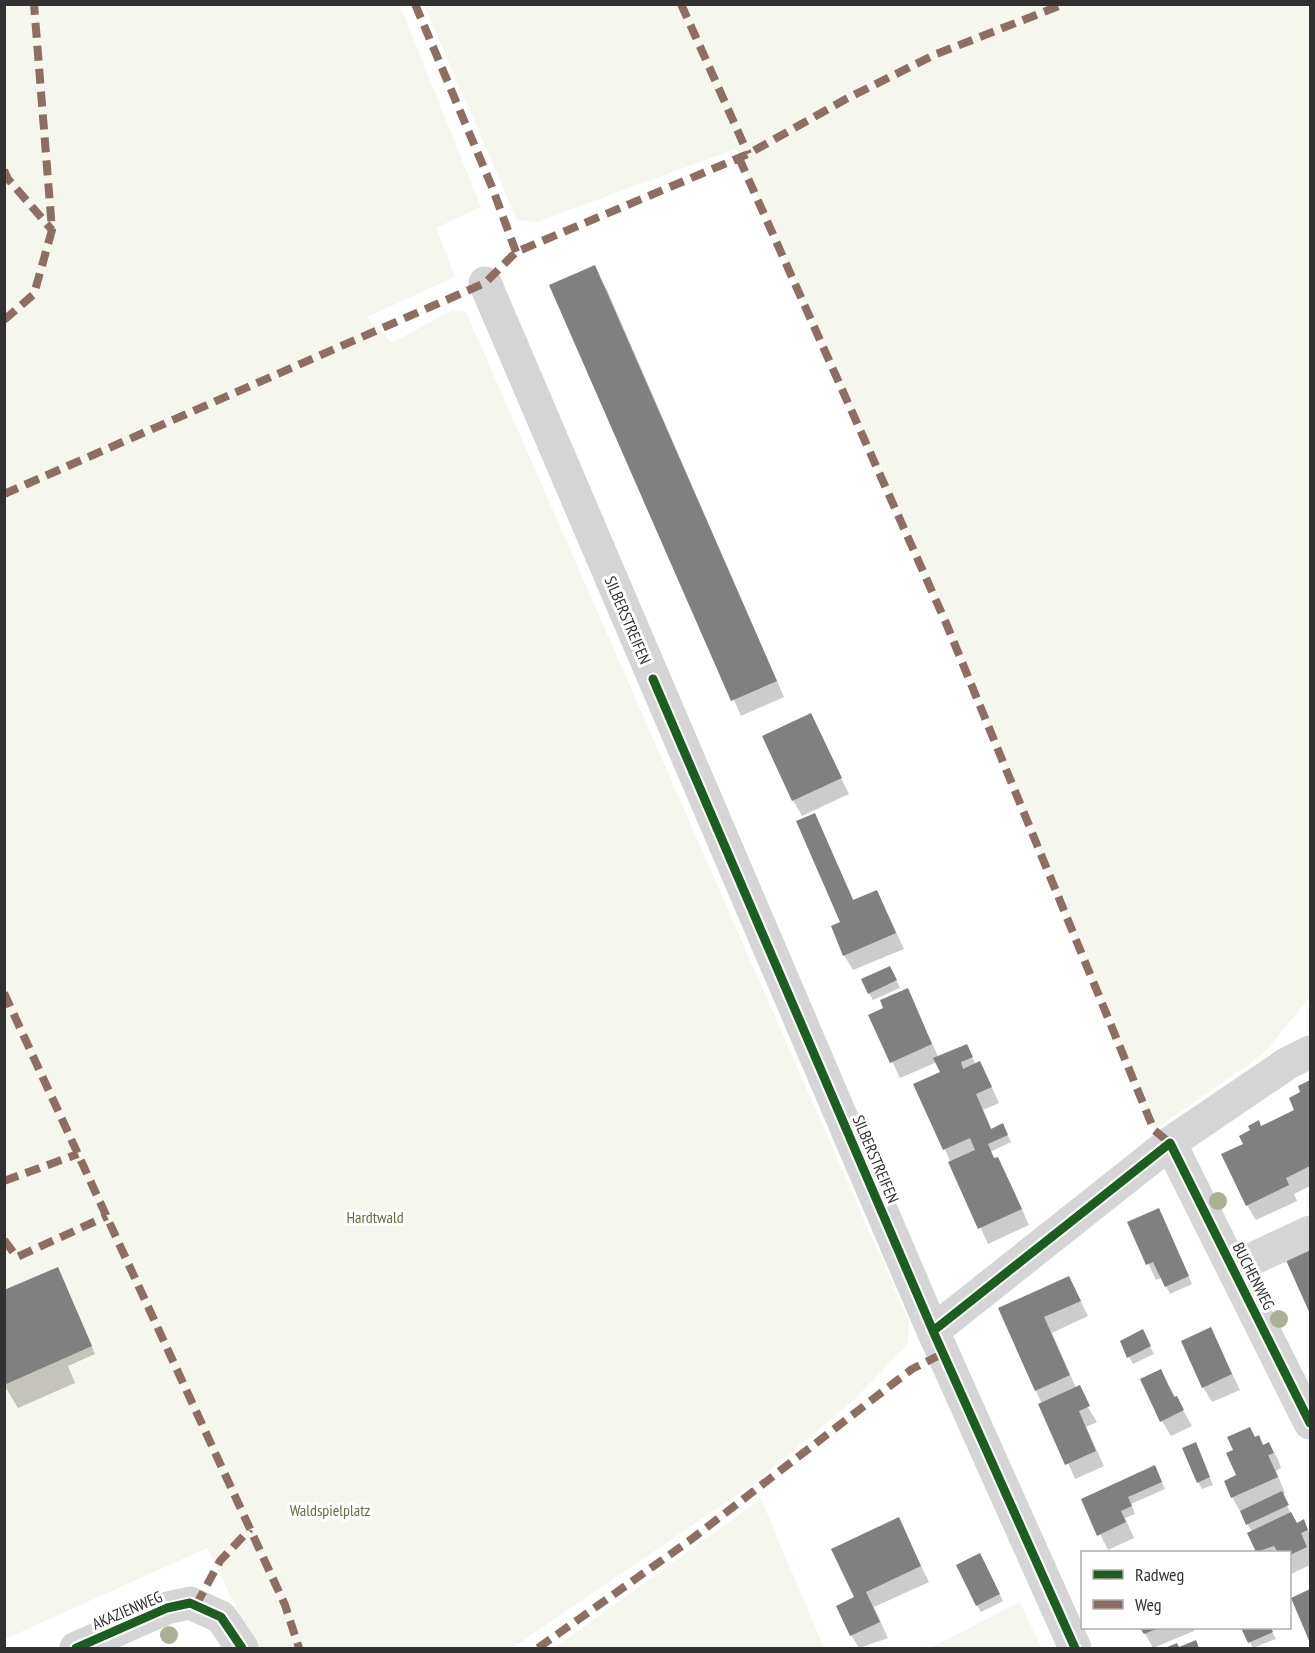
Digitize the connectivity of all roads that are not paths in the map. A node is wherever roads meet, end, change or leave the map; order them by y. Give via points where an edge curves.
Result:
1 (485, 283) dead end
2 (1311, 1052) edge
3 (1170, 1143) junction
4 (1311, 1232) edge
5 (1233, 1268) junction
6 (933, 1331) junction
7 (1311, 1422) edge
8 (76, 1648) edge
9 (242, 1648) edge
10 (1075, 1648) edge

1 - 6 street, SILBERSTREIFEN
2 - 3 street via 1288,1063
3 - 5 street, BUCHENWEG
3 - 6 street
4 - 5 street
5 - 7 street, BUCHENWEG
6 - 10 street, SILBERSTREIFEN
8 - 9 street, AKAZIENWEG via 167,1608 190,1603 221,1617

